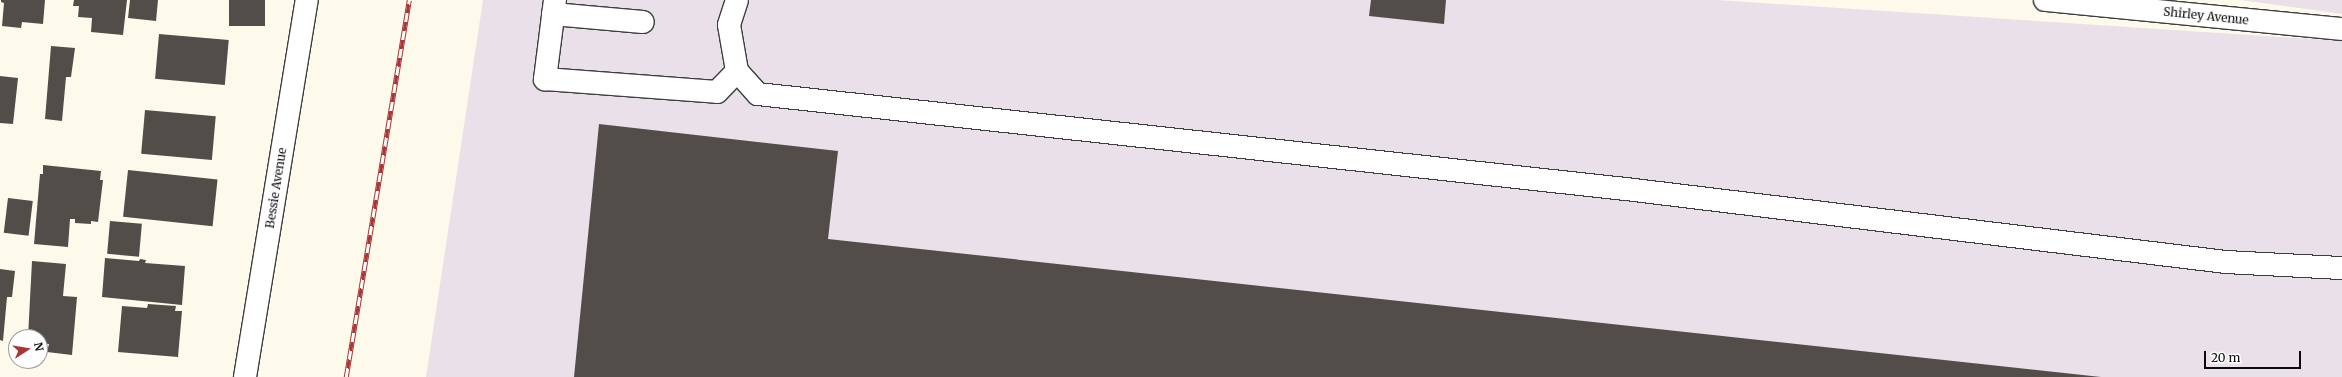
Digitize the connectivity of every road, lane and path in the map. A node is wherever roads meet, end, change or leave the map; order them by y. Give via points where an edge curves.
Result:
1 (307, 0) edge
2 (737, 0) edge
3 (2045, 0) edge
4 (554, 7) edge
5 (643, 22) dead end
6 (2342, 29) edge
7 (736, 71) junction
8 (2342, 268) edge
9 (245, 377) edge

1 - 9 street, Bessie Avenue
2 - 7 street via 729,25
3 - 6 street, Shirley Avenue
4 - 5 street
4 - 7 street via 545,79 717,92
7 - 8 street via 758,94 1626,189 2226,262

